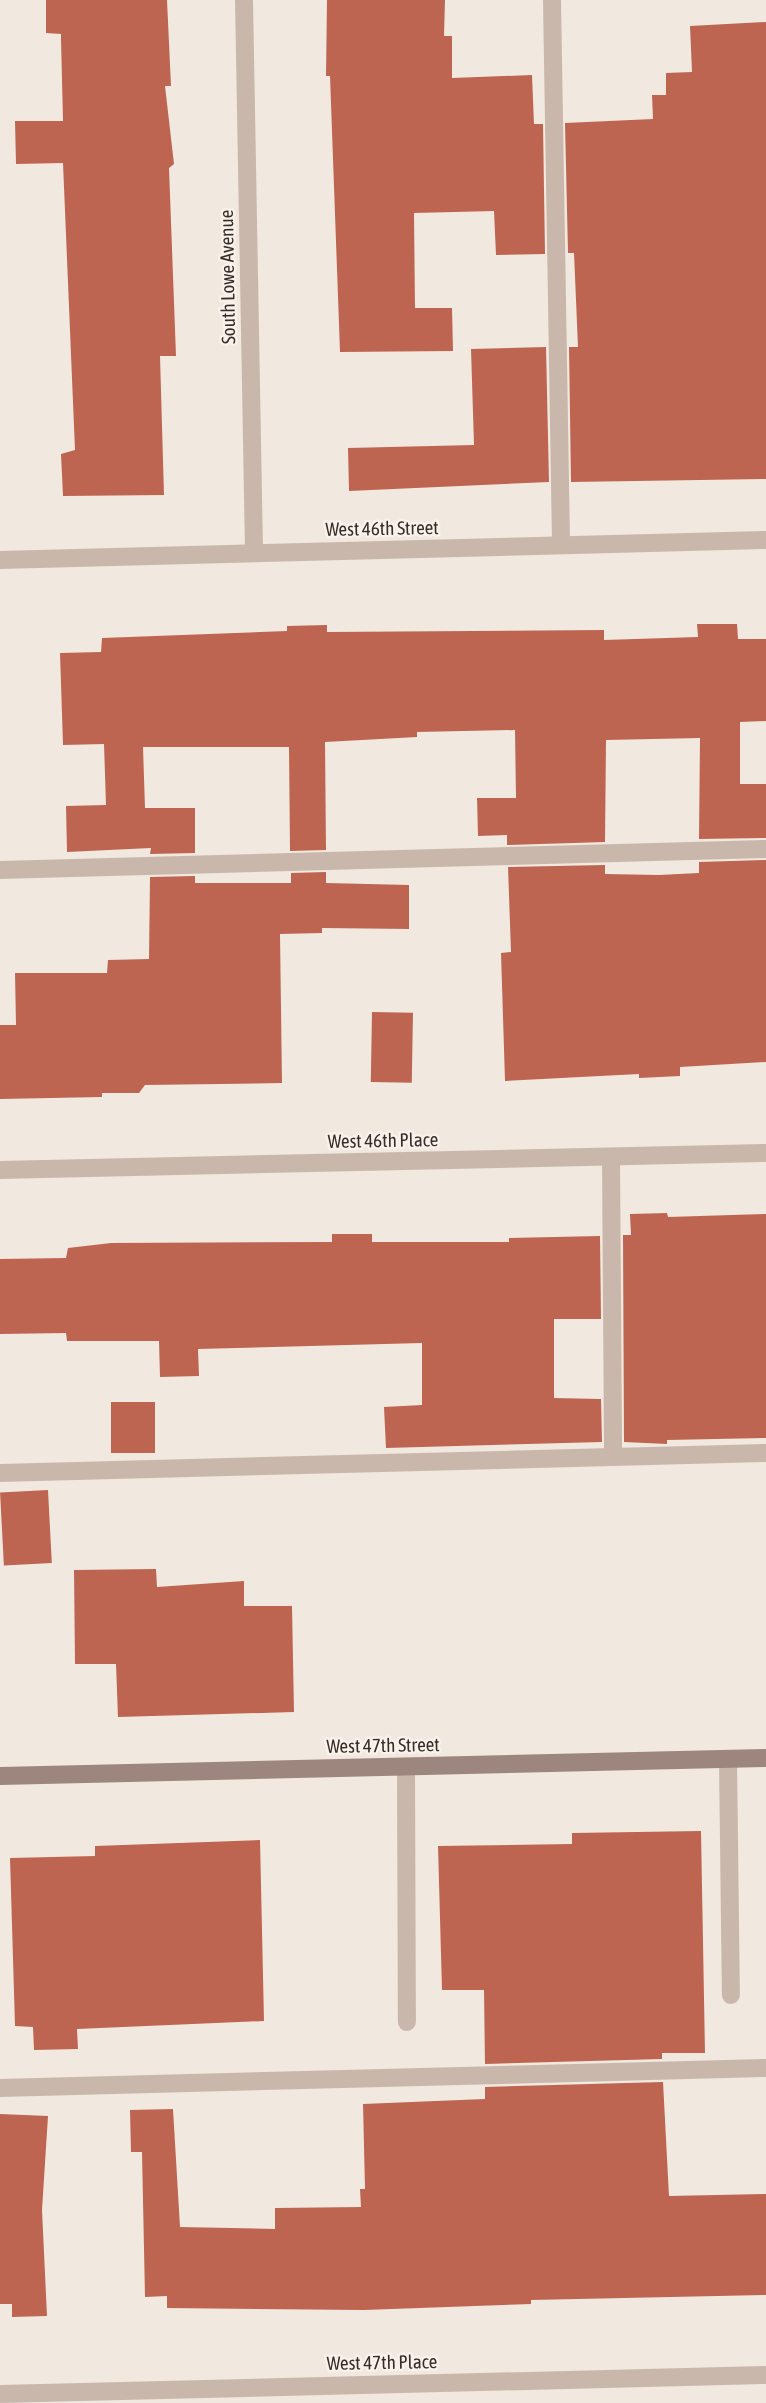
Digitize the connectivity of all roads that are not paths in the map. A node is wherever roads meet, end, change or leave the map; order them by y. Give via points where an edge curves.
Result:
1 (244, 0) edge
2 (552, 0) edge
3 (766, 540) edge
4 (561, 545) junction
5 (254, 554) junction
6 (0, 559) edge
7 (766, 849) edge
8 (0, 870) edge
9 (766, 1153) edge
10 (611, 1157) junction
11 (0, 1170) edge
12 (766, 1453) edge
13 (613, 1457) junction
14 (0, 1474) edge
15 (766, 1758) edge
16 (728, 1759) junction
17 (406, 1767) junction
18 (0, 1776) edge
19 (730, 1995) dead end
20 (407, 2022) dead end
21 (766, 2068) edge
22 (0, 2088) edge
23 (766, 2375) edge
24 (0, 2394) edge

1 - 5 street, South Lowe Avenue
2 - 4 street
3 - 4 street, West 46th Street
4 - 5 street, West 46th Street
5 - 6 street, West 46th Street
7 - 8 street
9 - 10 street, West 46th Place
10 - 11 street, West 46th Place
10 - 13 street
12 - 13 street
13 - 14 street
15 - 16 main road, West 47th Street
16 - 17 main road, West 47th Street
16 - 19 street
17 - 18 main road, West 47th Street
17 - 20 street
21 - 22 street
23 - 24 street, West 47th Place

